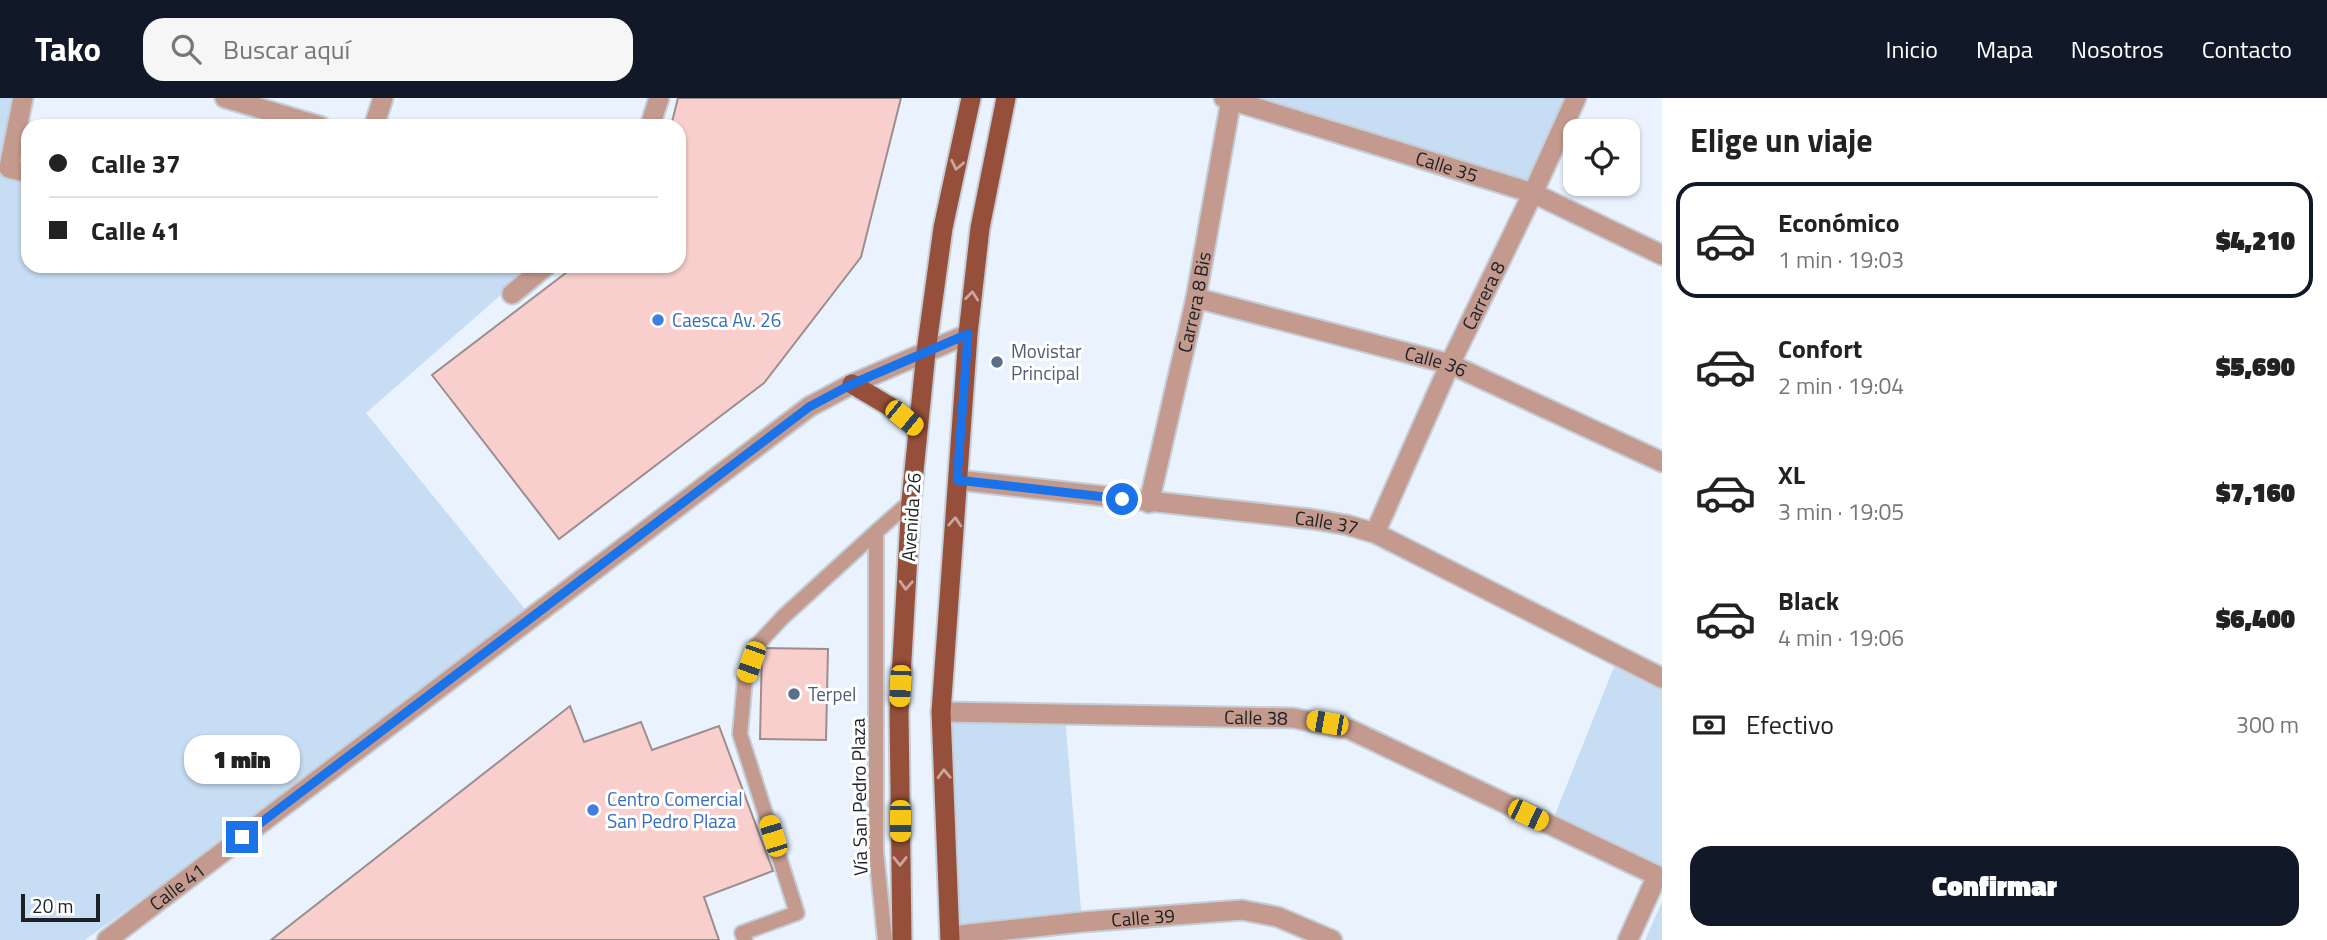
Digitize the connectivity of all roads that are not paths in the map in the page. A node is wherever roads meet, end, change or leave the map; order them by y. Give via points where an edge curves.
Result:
1 (23, 98) edge
2 (226, 98) edge
3 (383, 98) edge
4 (659, 98) edge
5 (971, 98) edge
6 (1006, 98) edge
7 (1576, 98) edge
8 (1227, 99) edge
9 (22, 119) edge
10 (296, 119) edge
11 (376, 119) edge
12 (652, 119) edge
13 (21, 134) edge
14 (19, 171) edge
15 (1533, 193) junction
16 (1662, 255) edge
17 (538, 273) edge
18 (512, 294) dead end
19 (1196, 298) junction
20 (968, 334) junction
21 (926, 352) junction
22 (1450, 364) junction
23 (852, 384) junction
24 (918, 429) junction
25 (1662, 462) edge
26 (957, 480) junction
27 (911, 501) junction
28 (1149, 503) junction
29 (876, 532) junction
30 (1375, 533) junction
31 (1662, 678) edge
32 (941, 712) junction
33 (1659, 877) edge
34 (950, 938) edge
35 (107, 940) edge
36 (745, 940) edge
37 (885, 940) edge
38 (902, 940) edge
39 (1332, 940) edge
40 (1628, 940) edge

1 - 9 street
2 - 10 street
3 - 11 street
4 - 12 street
5 -> 21 main road, Avenida 26 via 943,228
20 -> 6 main road via 980,229
7 - 15 street, Carrera 8
8 - 15 street, Calle 35
8 - 19 street, Carrera 8 Bis
13 - 14 street
15 - 16 street, Calle 35
15 - 22 street, Carrera 8
17 - 18 street
19 - 22 street, Calle 36
19 - 28 street, Carrera 8 Bis
20 - 21 street, Calle 41
20 - 26 main road
21 - 23 street, Calle 41
21 - 24 main road, Avenida 26
22 - 25 street, Calle 36
22 - 30 street, Carrera 8
23 - 24 main road
23 - 35 street, Calle 41 via 809,407
24 - 27 main road, Avenida 26
26 - 28 street, Calle 37
32 -> 26 main road
27 - 29 lane
27 -> 38 main road, Avenida 26 via 899,712
28 - 30 street, Calle 37 via 1311,519
29 - 36 lane via 757,645 745,679 740,734 797,913 742,933
29 - 37 lane, Vía San Pedro Plaza via 876,851
30 - 31 street, Calle 37
32 - 33 street, Calle 38 via 1293,718 1327,723 1349,729
34 -> 32 main road
33 - 40 street
34 - 39 street, Calle 39 via 1242,910 1278,917

